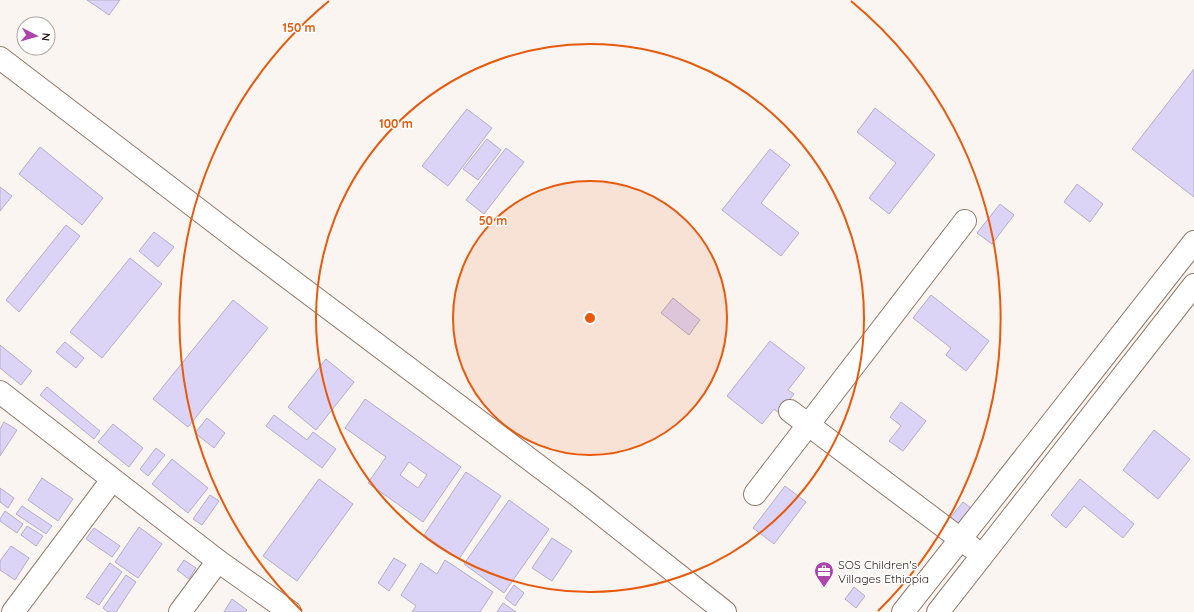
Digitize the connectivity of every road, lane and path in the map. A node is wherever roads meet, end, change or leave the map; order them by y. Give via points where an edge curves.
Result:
1 (0, 58) edge
2 (965, 221) dead end
3 (1194, 242) edge
4 (1194, 285) edge
5 (0, 392) edge
6 (790, 411) dead end
7 (808, 424) junction
8 (112, 480) junction
9 (755, 494) dead end
10 (960, 538) junction
11 (983, 556) junction
12 (218, 561) junction
13 (0, 602) edge
14 (13, 612) edge
15 (180, 612) edge
16 (290, 612) edge
17 (725, 612) edge
18 (903, 612) edge
19 (938, 612) edge

1 - 17 street via 581,498
2 - 7 street
3 - 10 street
4 - 11 street
5 - 8 street
6 - 7 street
7 - 9 street
7 - 10 street
8 - 12 street
8 - 14 street
10 - 11 street
10 - 18 street
11 - 19 street
12 - 15 street
12 - 16 street
13 - 14 street

